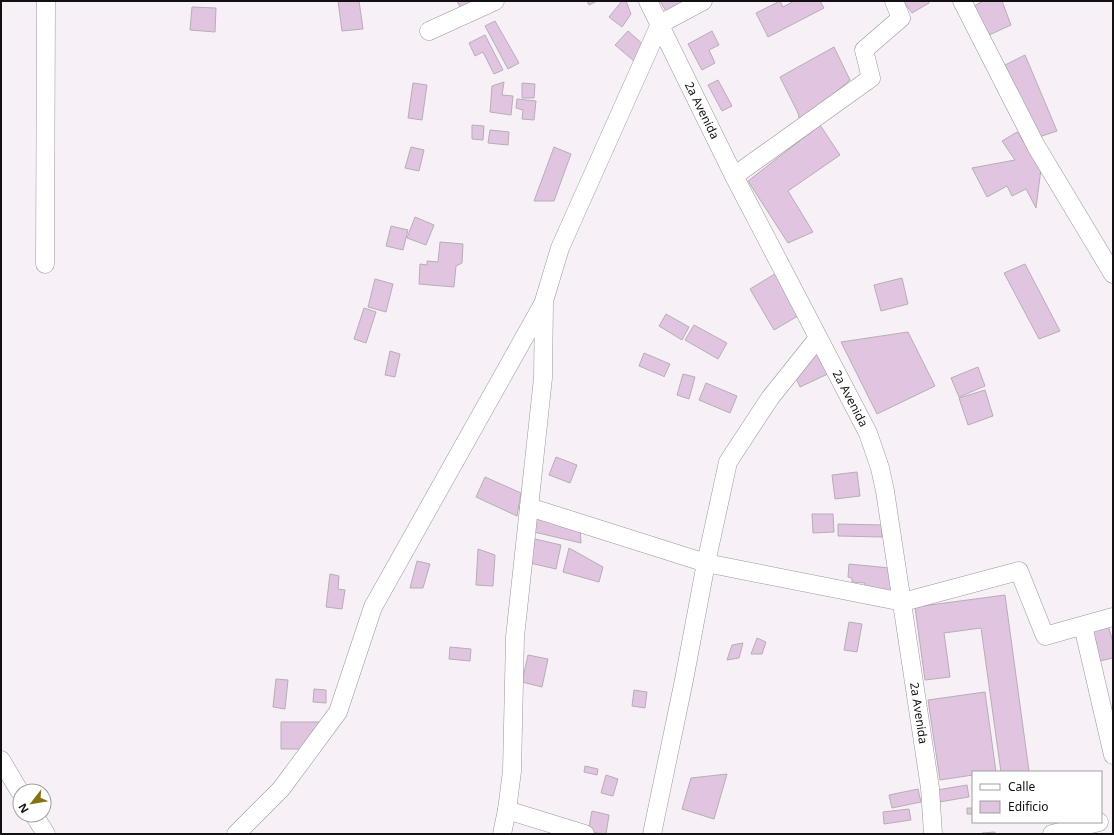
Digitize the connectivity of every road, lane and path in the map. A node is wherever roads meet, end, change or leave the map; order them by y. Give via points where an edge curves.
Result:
1 (46, 1) edge
2 (495, 1) edge
3 (648, 1) edge
4 (703, 1) edge
5 (894, 1) edge
6 (962, 1) edge
7 (660, 24) junction
8 (429, 31) dead end
9 (734, 176) junction
10 (45, 264) dead end
11 (1113, 274) edge
12 (544, 301) junction
13 (818, 338) junction
14 (529, 507) junction
15 (706, 563) junction
16 (903, 602) junction
17 (1113, 618) edge
18 (1083, 626) junction
19 (1113, 755) edge
20 (1, 760) edge
21 (15, 783) edge
22 (507, 810) junction
23 (1113, 818) edge
24 (1102, 821) edge
25 (39, 823) edge
26 (1096, 823) edge
27 (46, 834) edge
28 (236, 834) edge
29 (502, 834) edge
30 (585, 834) edge
31 (652, 834) edge
32 (933, 834) edge
33 (1052, 834) edge

1 - 10 street
2 - 8 street
3 - 7 street, 2a Avenida
4 - 7 street
5 - 9 street via 902,18 864,50 871,78
6 - 11 street via 1036,146
7 - 9 street, 2a Avenida
7 - 12 street via 560,248
9 - 13 street, 2a Avenida
12 - 14 street via 543,378
12 - 28 street via 373,607 338,712 281,789
13 - 15 street via 770,398 728,462
13 - 16 street, 2a Avenida via 868,433 880,468
14 - 15 street
14 - 22 street via 515,637 512,771
15 - 16 street
15 - 31 street
16 - 18 street via 1019,570 1045,636
16 - 32 street, 2a Avenida via 930,788
17 - 18 street
18 - 19 street
20 - 21 street
22 - 29 street
22 - 30 street
23 - 24 street
25 - 27 street
26 - 33 street

